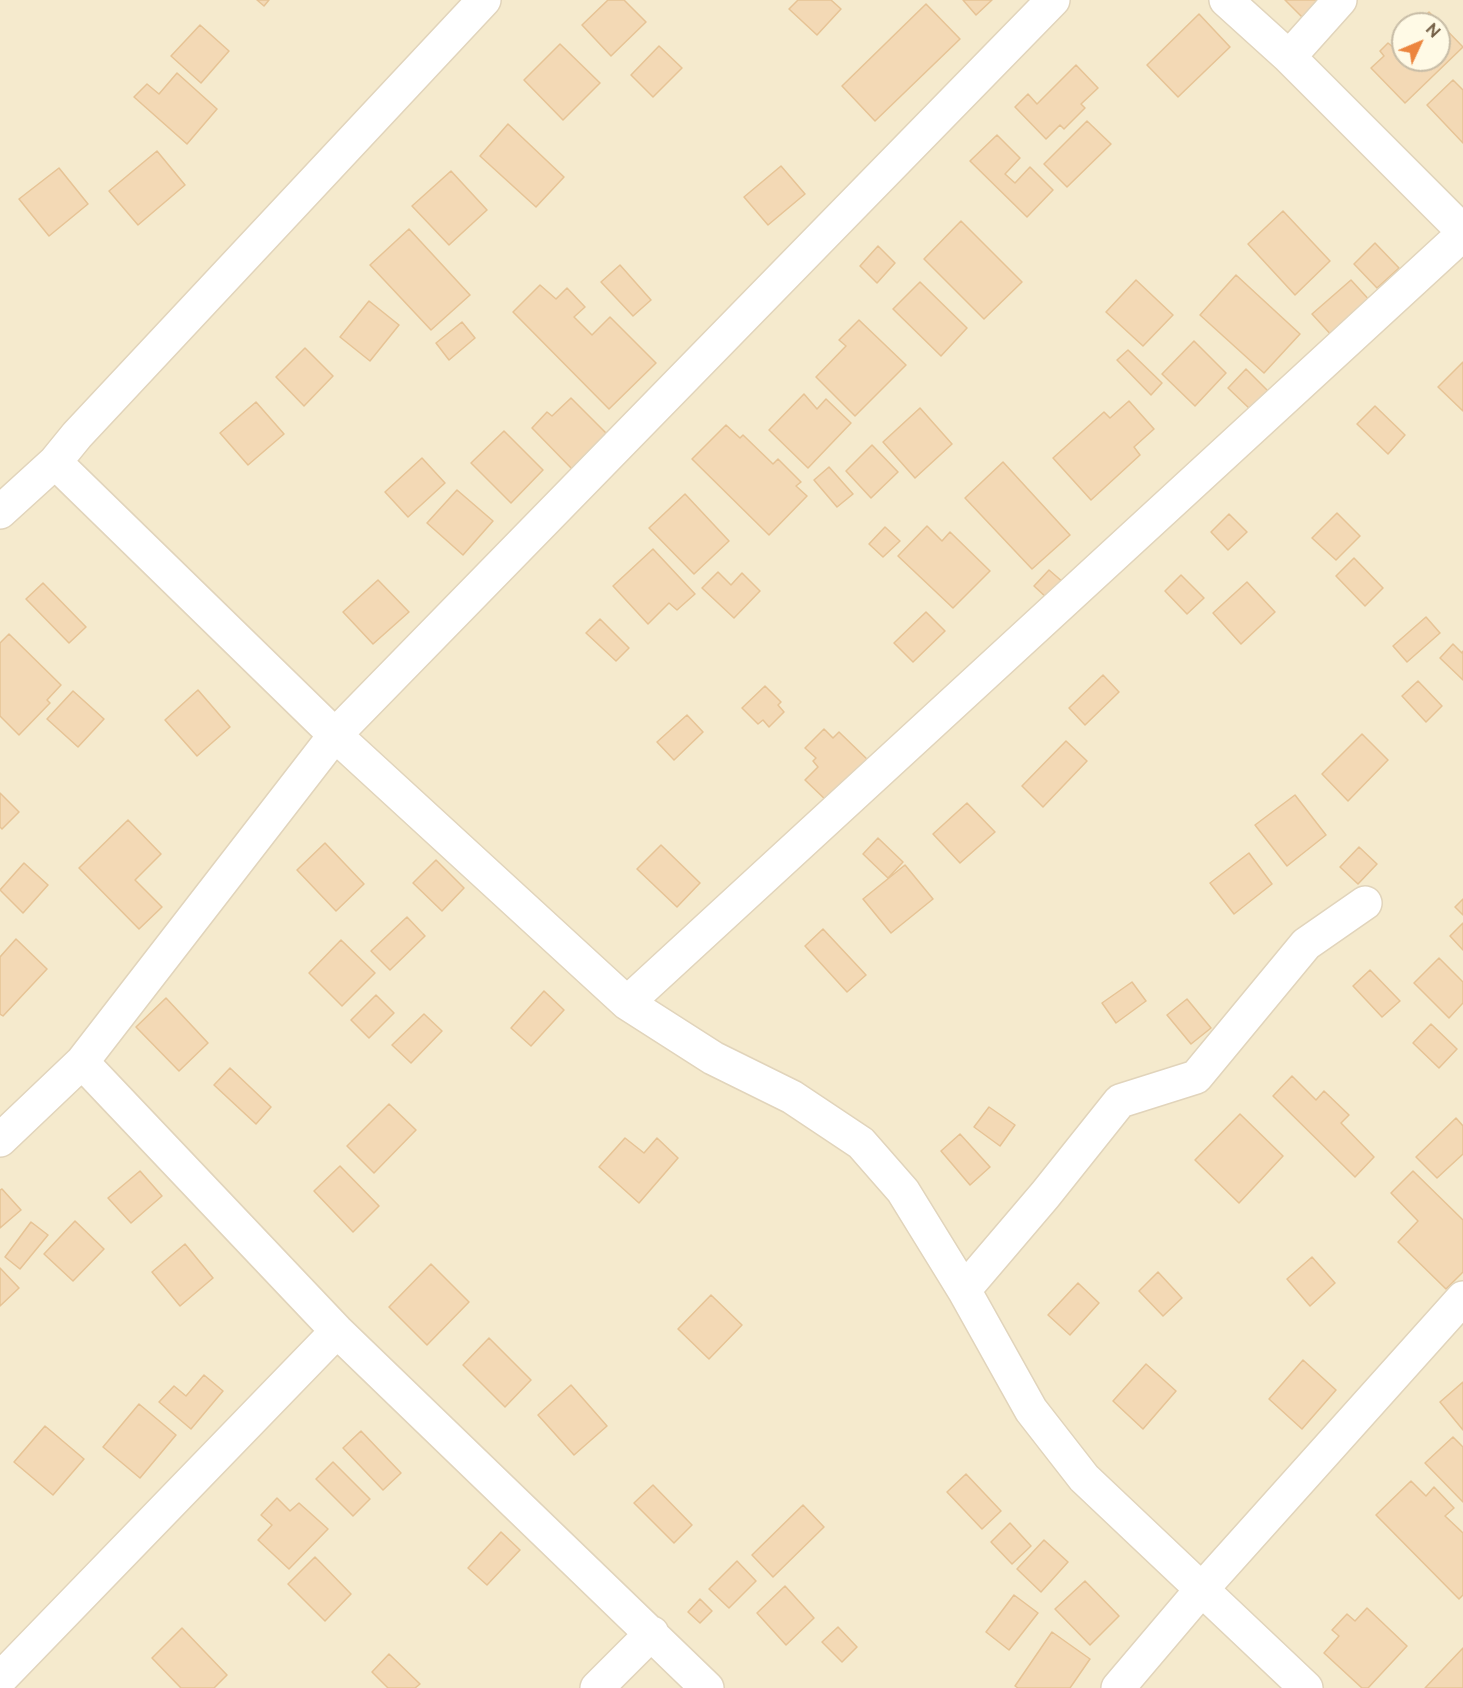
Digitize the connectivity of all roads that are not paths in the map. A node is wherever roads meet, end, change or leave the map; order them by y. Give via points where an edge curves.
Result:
1 (484, 0) edge
2 (1053, 0) edge
3 (1226, 0) edge
4 (1340, 0) edge
5 (1289, 57) junction
6 (1463, 232) edge
7 (55, 462) junction
8 (0, 512) edge
9 (335, 735) junction
10 (1365, 903) dead end
11 (627, 1003) junction
12 (82, 1062) junction
13 (0, 1140) edge
14 (964, 1290) junction
15 (1463, 1298) edge
16 (337, 1331) junction
17 (1202, 1588) junction
18 (652, 1633) junction
19 (0, 1679) edge
20 (597, 1688) edge
21 (707, 1688) edge
22 (1118, 1688) edge
23 (1306, 1688) edge

1 - 7 street
2 - 9 street
3 - 5 street
4 - 5 street
5 - 6 street
6 - 11 street
7 - 8 street
7 - 9 street
9 - 11 street
9 - 12 street
10 - 14 street via 1306,944 1196,1077 1120,1101
11 - 14 street via 713,1058 792,1096 861,1143 903,1191
12 - 13 street
12 - 16 street
14 - 17 street via 1031,1410 1084,1478
15 - 17 street
16 - 18 street
16 - 19 street
17 - 22 street
17 - 23 street
18 - 20 street
18 - 21 street

